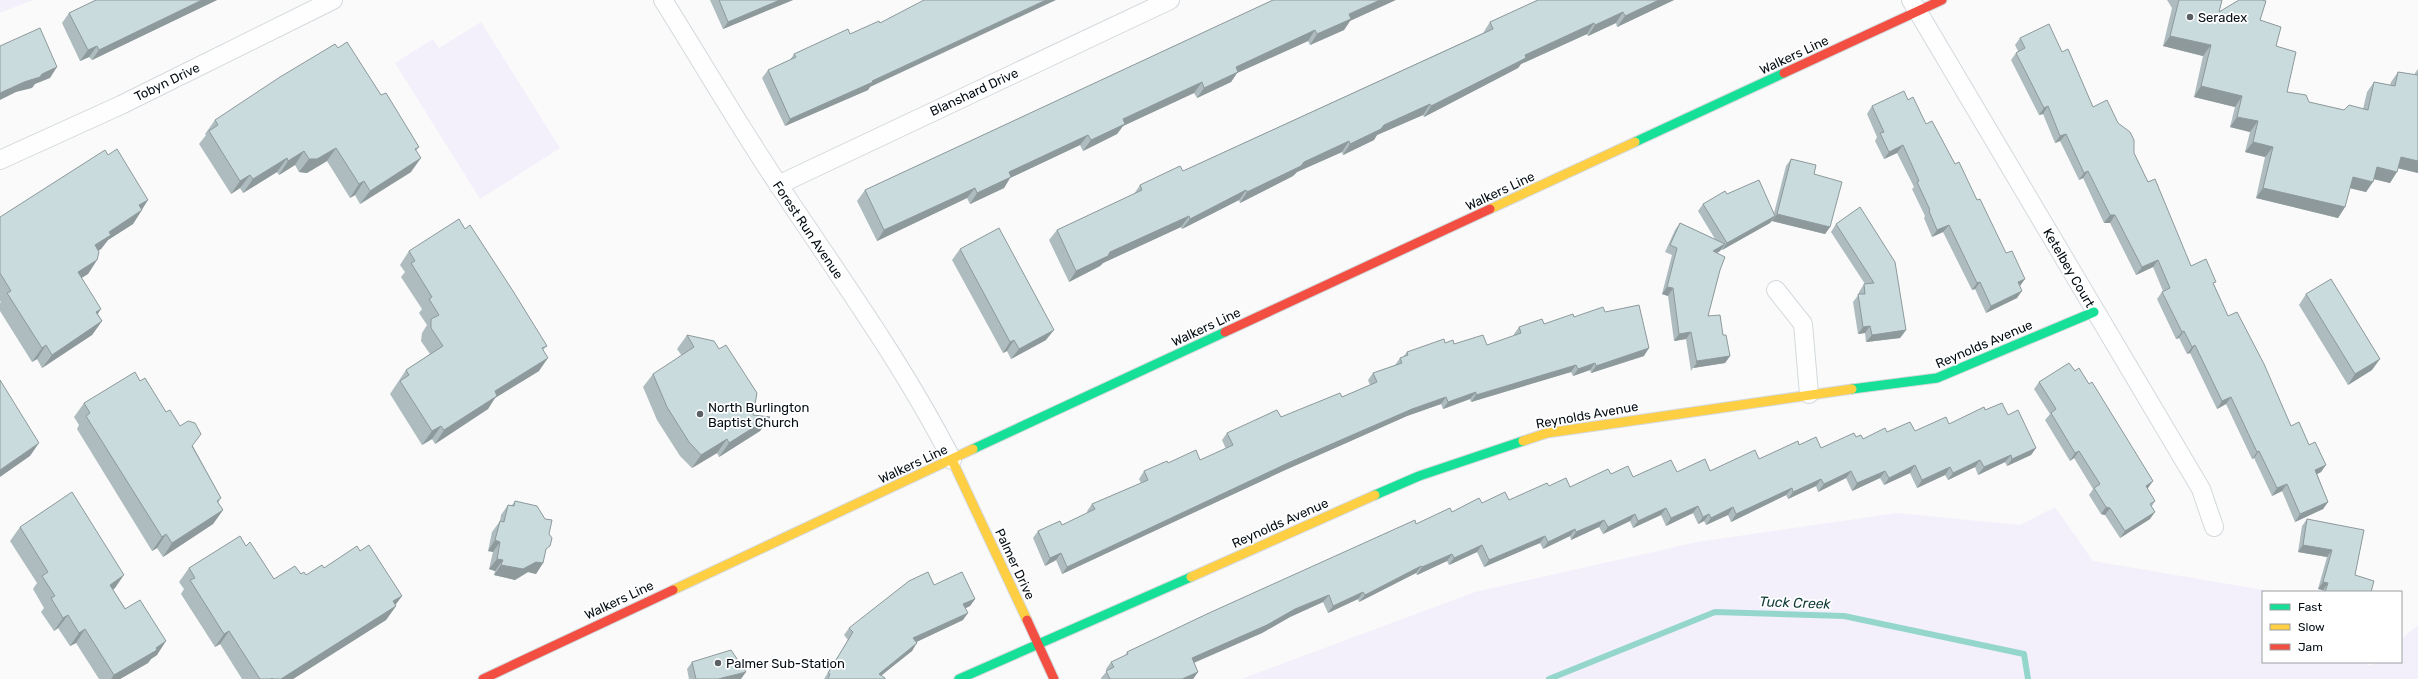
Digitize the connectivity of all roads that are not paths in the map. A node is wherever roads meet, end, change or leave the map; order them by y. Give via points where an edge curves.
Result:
1 (333, 0) edge
2 (663, 0) edge
3 (1170, 0) edge
4 (1942, 0) edge
5 (1915, 6) edge
6 (0, 160) edge
7 (778, 185) junction
8 (1776, 290) dead end
9 (2094, 312) junction
10 (1809, 394) junction
11 (952, 460) junction
12 (2214, 527) dead end
13 (1038, 643) junction
14 (483, 679) edge
15 (958, 679) edge
16 (1054, 679) edge

1 - 6 street, Tobyn Drive via 128,101
2 - 7 street, Forest Run Avenue
3 - 7 street, Blanshard Drive
4 - 5 main road, Walkers Line
5 - 9 street, Ketelbey Court
5 - 11 main road, Walkers Line
7 - 11 street, Forest Run Avenue via 874,327 933,422
8 - 10 street via 1803,324
9 - 10 main road, Reynolds Avenue via 1937,378
9 - 12 street, Ketelbey Court via 2201,489
10 - 13 main road, Reynolds Avenue via 1547,433 1418,476
11 - 13 main road, Palmer Drive
11 - 14 main road, Walkers Line
13 - 15 main road, Reynolds Avenue
13 - 16 main road, Palmer Drive

